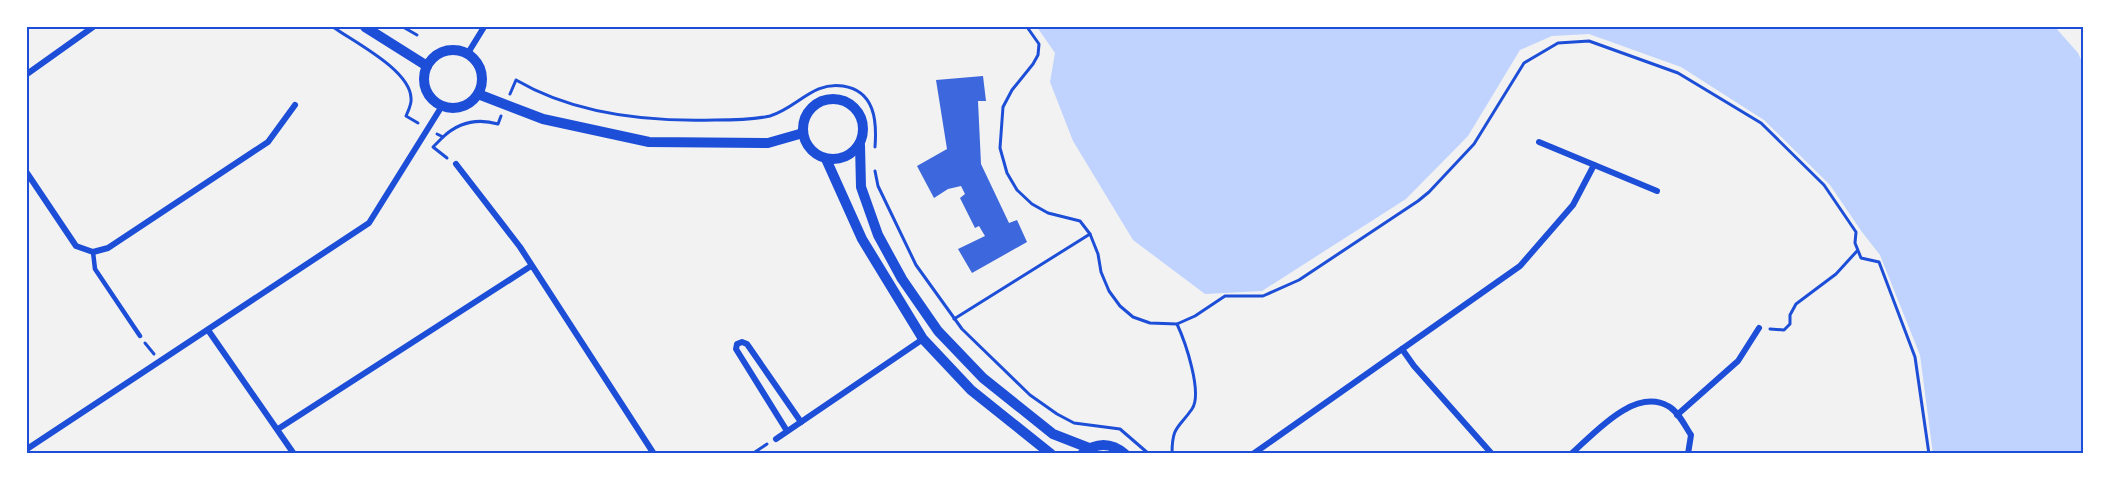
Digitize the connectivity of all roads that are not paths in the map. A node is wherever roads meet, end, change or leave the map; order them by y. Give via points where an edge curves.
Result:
1 (93, 27) edge
2 (365, 27) edge
3 (484, 27) edge
4 (468, 53) junction
5 (427, 66) junction
6 (27, 74) edge
7 (478, 94) junction
8 (295, 105) dead end
9 (442, 106) junction
10 (803, 134) junction
11 (1539, 141) dead end
12 (860, 145) junction
13 (826, 159) junction
14 (456, 164) road end
15 (1594, 165) junction
16 (27, 173) edge
17 (1657, 191) dead end
18 (93, 252) junction
19 (531, 266) junction
20 (1759, 328) road end
21 (208, 330) junction
22 (140, 336) road end
23 (923, 339) junction
24 (1402, 349) junction
25 (1677, 415) junction
26 (801, 422) junction
27 (278, 429) junction
28 (787, 431) junction
29 (776, 439) road end
30 (27, 449) edge
31 (1086, 451) edge
32 (294, 454) edge
33 (654, 454) edge
34 (1051, 454) edge
35 (1125, 454) edge
36 (1253, 454) edge
37 (1492, 454) edge
38 (1571, 454) edge
39 (1688, 454) edge

1 - 6 street
2 - 5 street
3 - 4 street
4 - 5 street via 440,52
4 - 7 street via 480,67
5 - 9 street via 424,85
7 - 9 street via 466,105
7 - 10 street via 543,119 649,142 768,143
8 - 18 street via 268,142 108,248
9 - 21 street via 369,223
10 - 12 street via 803,123 814,105 834,99 854,106 860,114
10 - 13 street via 811,150
11 - 15 street
12 - 13 street via 845,157
12 - 31 street via 861,187 878,235 938,331 984,378 1053,434
13 - 23 street via 862,239
14 - 19 street
15 - 17 street
15 - 24 street via 1574,205 1520,266
16 - 18 street via 76,246
18 - 22 lane via 95,269
19 - 27 street
19 - 33 street
20 - 25 street via 1738,361
21 - 27 street
21 - 30 street
23 - 26 street
23 - 34 street via 971,390
24 - 36 street
24 - 37 street
25 - 38 street via 1668,406 1644,400 1617,414
25 - 39 street via 1691,435
26 - 28 street
26 - 28 street via 747,344 737,344 736,349
27 - 32 street
28 - 29 street
31 - 35 street via 1104,444

